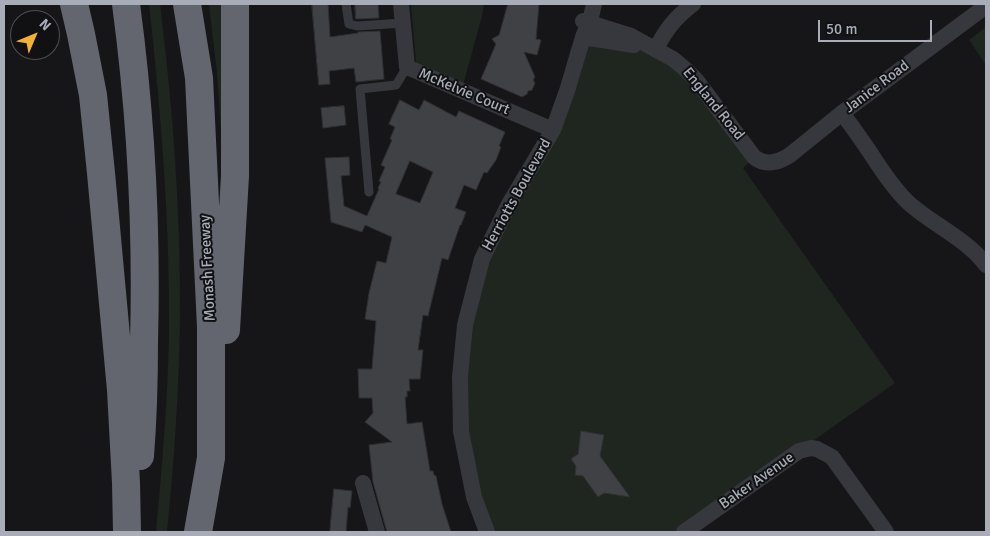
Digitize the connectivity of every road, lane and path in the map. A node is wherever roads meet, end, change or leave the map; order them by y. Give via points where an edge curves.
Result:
1 (74, 4) edge
2 (126, 4) edge
3 (187, 4) edge
4 (235, 4) edge
5 (346, 4) edge
6 (401, 4) edge
7 (584, 4) edge
8 (594, 4) edge
9 (693, 4) edge
10 (986, 6) edge
11 (402, 23) junction
12 (585, 27) junction
13 (656, 49) junction
14 (407, 67) junction
15 (842, 112) junction
16 (553, 130) junction
17 (766, 163) joint
18 (369, 192) dead end
19 (986, 265) edge
20 (211, 458) junction
21 (364, 484) dead end
22 (127, 532) edge
23 (133, 532) edge
24 (198, 532) edge
25 (377, 532) edge
26 (487, 532) edge
27 (684, 532) edge
28 (886, 532) edge

1 - 22 highway via 92,95 101,173 121,390
2 - 23 highway via 138,104 145,232 141,440
3 - 20 highway, Monash Freeway via 199,78 211,327
4 - 20 highway via 235,176 223,395
5 - 11 lane via 348,24
6 - 11 street, McKelvie Court
7 - 12 street
8 - 12 street
9 - 13 street via 670,24
10 - 15 street, Janice Road
11 - 14 street, McKelvie Court
12 - 13 street, England Road
12 - 16 street, Herriotts Boulevard
13 - 17 street, England Road via 691,74 754,157
14 - 16 street, McKelvie Court
14 - 18 lane via 396,85 360,89
15 - 17 street, Janice Road via 783,160
15 - 19 street via 910,204 959,240
16 - 26 street, Herriotts Boulevard via 509,204 482,260 465,324 460,377 461,431 474,497
20 - 24 highway, Monash Freeway
21 - 25 street
27 - 28 street, Baker Avenue via 799,451 810,448 832,457

